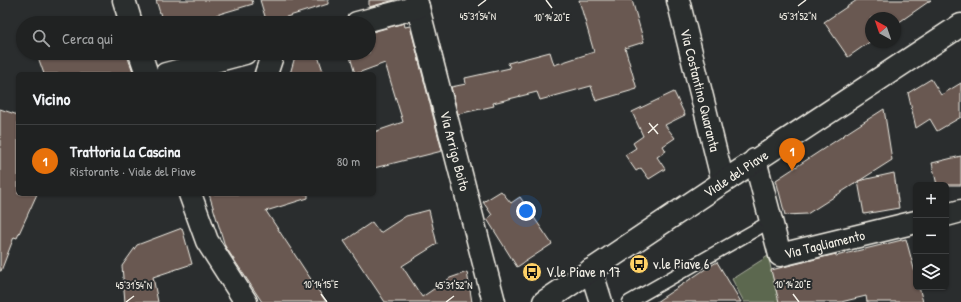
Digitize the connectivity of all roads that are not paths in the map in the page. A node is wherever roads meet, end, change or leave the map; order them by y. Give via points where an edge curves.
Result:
1 (124, 0) edge
2 (678, 0) edge
3 (417, 3) edge
4 (129, 16) edge
5 (376, 17) edge
6 (961, 25) edge
7 (142, 60) edge
8 (219, 60) edge
9 (271, 60) edge
10 (146, 72) edge
11 (174, 72) edge
12 (267, 72) edge
13 (755, 160) junction
14 (723, 182) junction
15 (191, 196) edge
16 (961, 211) edge
17 (949, 214) edge
18 (771, 221) junction
19 (913, 223) edge
20 (591, 270) junction
21 (246, 302) edge
22 (494, 302) edge
23 (544, 302) edge
24 (601, 302) edge
25 (629, 302) edge

1 - 4 street
2 - 14 street, Via Costantino Quaranta
3 - 5 street
3 - 22 street, Via Arrigo Boito
6 - 13 street, Viale del Piave
7 - 10 street
8 - 11 street
9 - 12 street
13 - 14 street, Viale del Piave
13 - 18 street, Via Tagliamento
14 - 20 street, Viale del Piave
15 - 21 street via 207,241
16 - 17 street
18 - 19 street, Via Tagliamento via 780,255
18 - 25 lane
20 - 23 street, Viale del Piave
20 - 24 street

